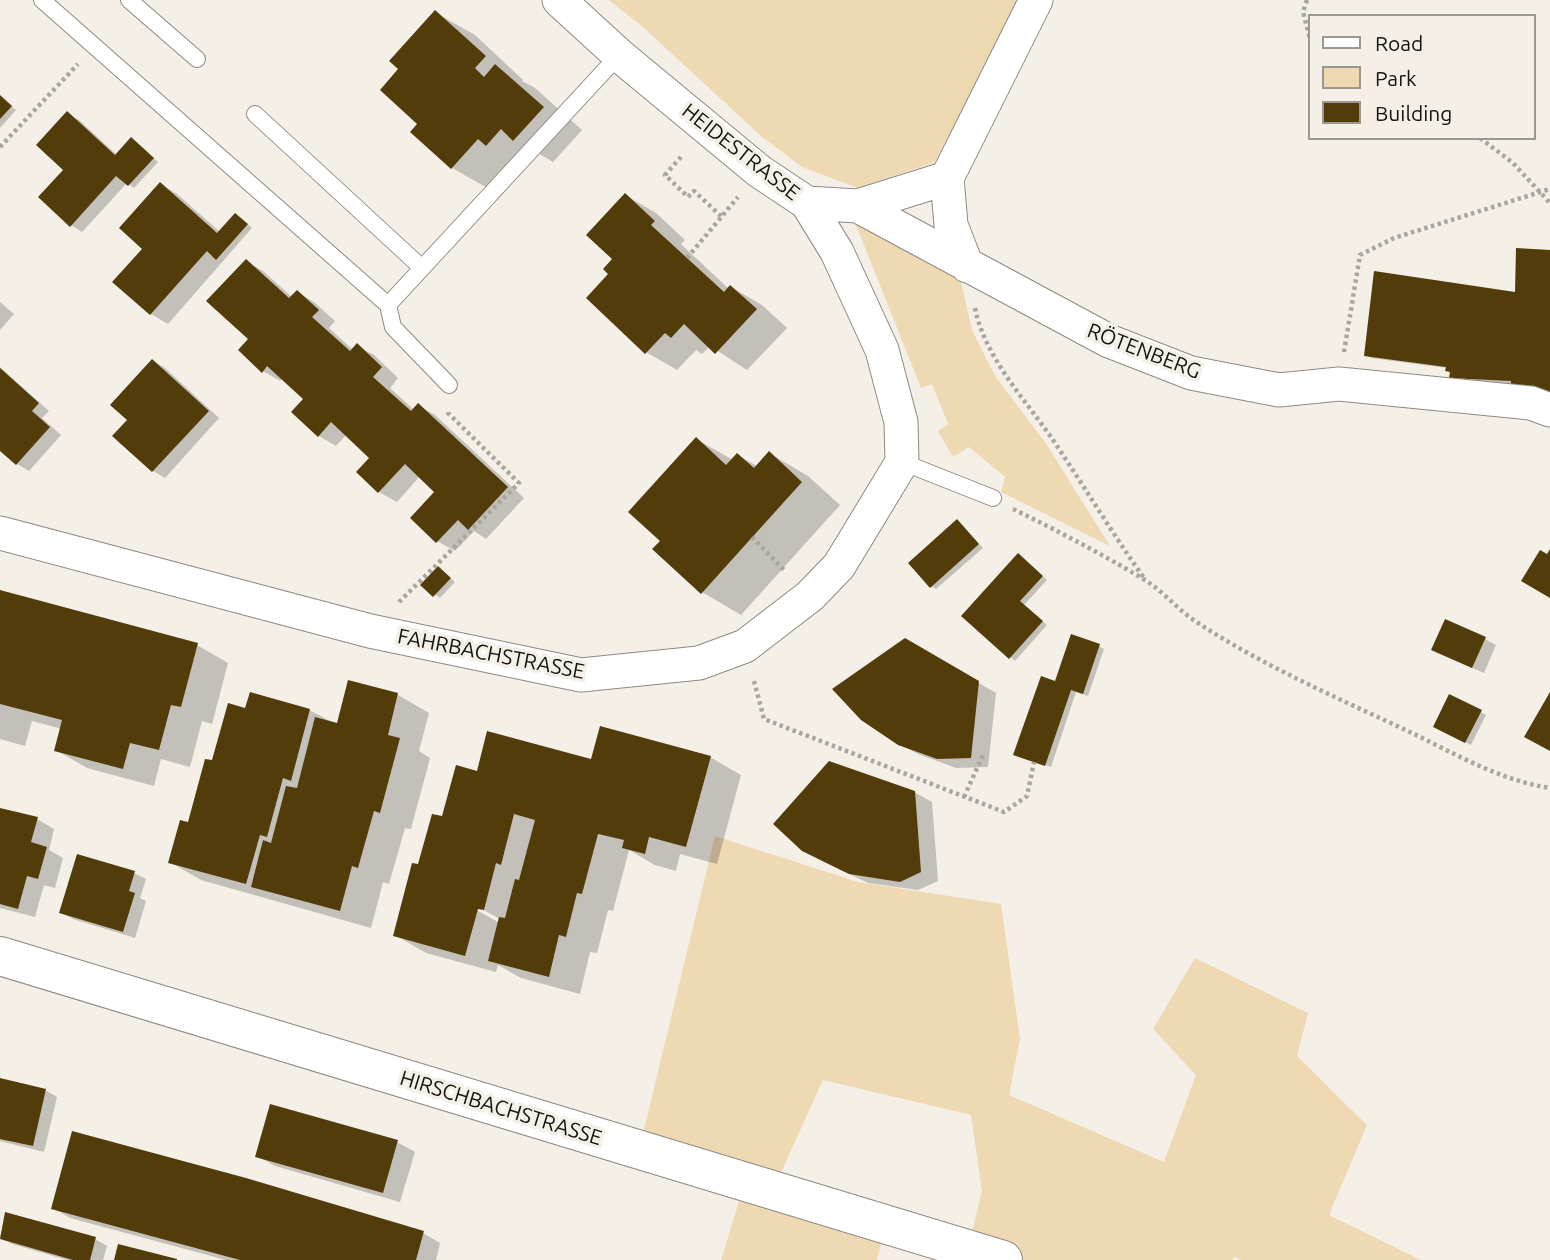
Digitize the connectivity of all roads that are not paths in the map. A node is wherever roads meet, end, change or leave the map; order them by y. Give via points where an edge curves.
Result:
1 (42, 0) edge
2 (129, 0) edge
3 (559, 0) edge
4 (1036, 0) edge
5 (619, 55) junction
6 (197, 60) dead end
7 (255, 114) dead end
8 (947, 178) junction
9 (807, 203) junction
10 (858, 206) junction
11 (967, 266) junction
12 (422, 268) junction
13 (388, 305) junction
14 (449, 385) road end
15 (1550, 410) edge
16 (902, 462) junction
17 (993, 498) road end
18 (0, 533) edge
19 (0, 956) edge
20 (1003, 1260) edge

1 - 13 lane
2 - 6 lane
3 - 5 street, HEIDESTRASSE
4 - 8 street
5 - 9 street, HEIDESTRASSE via 759,171
5 - 12 lane
7 - 12 lane
8 - 10 street
8 - 11 street via 951,225
9 - 10 street, RÖTENBERG
9 - 16 street, HEIDESTRASSE via 837,252 882,350 901,422
10 - 11 street, RÖTENBERG
11 - 15 street, RÖTENBERG via 1110,341 1191,373 1279,390 1339,384 1531,402
12 - 13 lane
13 - 14 lane via 393,327
16 - 17 lane
16 - 18 street, FAHRBACHSTRASSE via 839,566 810,596 745,646 699,663 581,675 370,631
19 - 20 street, HIRSCHBACHSTRASSE

